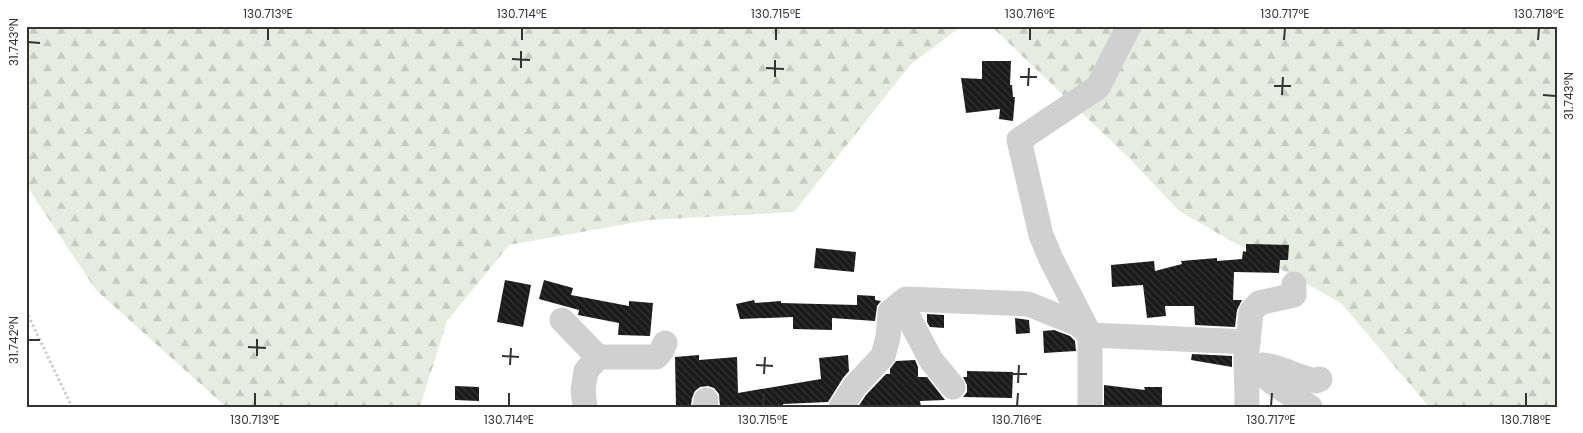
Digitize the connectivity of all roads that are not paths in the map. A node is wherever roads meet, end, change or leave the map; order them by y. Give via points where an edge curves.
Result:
1 (1129, 26) edge
2 (1294, 284) dead end
3 (901, 303) junction
4 (562, 320) dead end
5 (1090, 335) junction
6 (665, 343) dead end
7 (1248, 354) junction
8 (598, 357) junction
9 (1320, 379) dead end
10 (953, 387) dead end
11 (585, 407) edge
12 (840, 407) edge
13 (1090, 407) edge
14 (1246, 407) edge
15 (1310, 407) edge

1 - 5 street via 1098,87 1019,140 1040,236
2 - 7 street via 1294,295 1259,304 1251,312
3 - 5 street via 906,299 1028,304 1078,324
3 - 10 street via 931,360
3 - 12 street via 890,312 883,356
4 - 8 street
5 - 7 street
5 - 13 street
6 - 8 street via 656,357
7 - 9 street via 1303,379
7 - 14 street
7 - 15 street via 1286,391
8 - 11 street via 586,371

